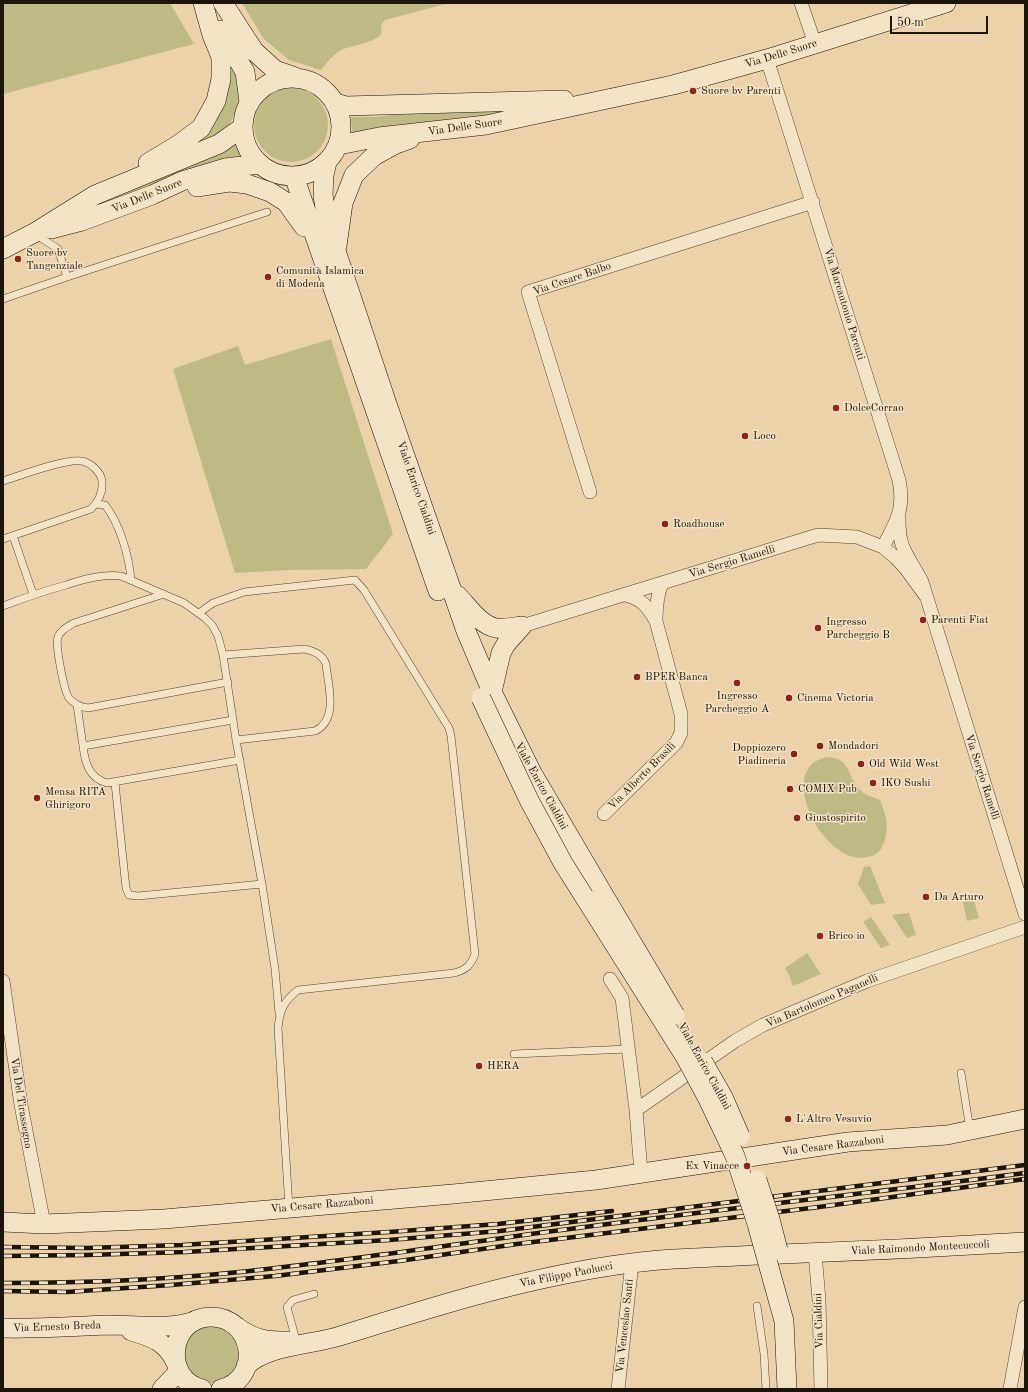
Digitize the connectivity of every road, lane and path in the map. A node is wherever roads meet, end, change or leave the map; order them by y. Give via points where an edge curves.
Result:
1 (204, 3) edge
2 (223, 3) edge
3 (801, 3) edge
4 (946, 3) edge
5 (814, 44) junction
6 (767, 59) junction
7 (295, 77) junction
8 (614, 98) junction
9 (249, 102) junction
10 (336, 103) junction
11 (243, 127) junction
12 (426, 133) junction
13 (339, 145) junction
14 (327, 162) junction
15 (260, 164) junction
16 (294, 176) junction
17 (95, 195) junction
18 (152, 195) junction
19 (813, 202) junction
20 (267, 212) dead end
21 (34, 234) junction
22 (3, 249) edge
23 (328, 252) junction
24 (67, 277) junction
25 (3, 299) edge
26 (3, 481) edge
27 (590, 492) dead end
28 (96, 504) junction
29 (899, 516) junction
30 (13, 536) junction
31 (3, 539) edge
32 (883, 547) junction
33 (131, 580) junction
34 (662, 583) junction
35 (452, 590) junction
36 (33, 594) junction
37 (164, 594) junction
38 (625, 595) junction
39 (925, 595) junction
40 (3, 606) edge
41 (199, 613) junction
42 (656, 621) junction
43 (522, 626) junction
44 (223, 655) junction
45 (228, 682) junction
46 (486, 695) junction
47 (77, 704) junction
48 (233, 720) junction
49 (236, 740) junction
50 (83, 746) junction
51 (240, 760) junction
52 (115, 783) junction
53 (604, 814) dead end
54 (262, 884) junction
55 (1025, 914) edge
56 (1025, 927) edge
57 (610, 979) dead end
58 (3, 981) edge
59 (279, 1015) junction
60 (628, 1049) junction
61 (514, 1054) dead end
62 (961, 1073) dead end
63 (636, 1110) junction
64 (1025, 1119) edge
65 (970, 1130) junction
66 (641, 1173) junction
67 (289, 1208) junction
68 (3, 1222) edge
69 (44, 1224) junction
70 (1025, 1242) edge
71 (815, 1253) junction
72 (632, 1263) junction
73 (314, 1294) dead end
74 (757, 1306) dead end
75 (1025, 1307) edge
76 (200, 1319) junction
77 (110, 1325) junction
78 (3, 1328) edge
79 (237, 1328) junction
80 (296, 1340) junction
81 (326, 1340) junction
82 (246, 1366) junction
83 (177, 1367) junction
84 (228, 1387) edge
85 (162, 1389) edge
86 (187, 1389) edge
87 (199, 1389) edge
88 (202, 1389) edge
89 (618, 1389) edge
90 (766, 1389) edge
91 (787, 1389) edge
92 (800, 1389) edge
93 (821, 1389) edge
94 (1010, 1389) edge

1 - 9 street via 245,72
1 - 17 street via 220,56 221,79 216,101 201,128 178,145
2 - 7 street via 254,51 275,70
3 - 5 street
4 - 5 street, Via Delle Suore
5 - 6 street, Via Delle Suore
6 - 8 street, Via Delle Suore
6 - 19 street, Via Marcantonio Parenti
7 - 9 street via 281,78 269,83
7 - 10 street via 314,82
8 - 10 street, Via Delle Suore via 346,106
8 - 12 street, Via Delle Suore via 486,126
9 - 11 street via 244,114
10 - 13 street via 342,124
11 - 15 street via 246,146
11 - 17 street, Via Delle Suore via 219,144
12 - 13 street, Via Delle Suore via 379,137
12 - 23 street via 396,144 374,156 354,175
13 - 14 street
14 - 16 street via 317,170
14 - 23 street, Viale Enrico Cialdini via 324,195
15 - 16 street via 280,175
15 - 18 street, Via Delle Suore via 225,168
16 - 23 street, Viale Enrico Cialdini
17 - 21 street, Via Delle Suore
18 - 21 street, Via Delle Suore via 82,222
18 - 23 street via 229,182 247,184 270,192 286,202
19 - 27 street, Via Cesare Balbo via 528,292
19 - 29 street, Via Marcantonio Parenti via 899,480 902,495
20 - 24 lane
21 - 22 street, Via Delle Suore
21 - 24 lane via 58,249
23 - 35 street, Viale Enrico Cialdini
23 - 46 street, Viale Enrico Cialdini via 453,634
24 - 25 lane
26 - 28 lane via 67,461 81,460 94,467 102,479 102,492
28 - 30 lane via 82,513
28 - 33 lane via 105,505 117,526 130,563
29 - 32 street, Via Marcantonio Parenti
29 - 39 street, Via Sergio Ramelli via 903,547 916,568
30 - 31 lane
30 - 36 lane
32 - 34 street, Via Sergio Ramelli via 857,537 818,535
32 - 39 street, Via Sergio Ramelli via 906,569
33 - 36 lane via 121,576 102,575
33 - 37 lane
34 - 38 street, Via Sergio Ramelli
34 - 42 street, Via Alberto Brasili
35 - 43 street via 488,626
35 - 46 street, Viale Enrico Cialdini
36 - 40 lane
37 - 41 lane
37 - 47 lane via 74,623 61,632 56,644 65,688 69,698
38 - 42 street, Via Alberto Brasili via 639,599 645,604
38 - 43 street, Via Sergio Ramelli
39 - 55 street, Via Sergio Ramelli
41 - 44 lane via 212,625
41 - 59 lane via 213,603 244,592 355,580 364,590 449,728 451,736 474,954 472,961 467,968 454,973 298,990 283,1004
42 - 53 street, Via Alberto Brasili via 681,714 681,733 676,743
43 - 46 street via 501,653
44 - 45 lane
44 - 49 lane via 304,648 320,654 326,664 331,710 324,725 315,731
45 - 47 lane via 88,708
45 - 48 lane
46 - 91 street, Viale Enrico Cialdini, bridge via 529,800 563,863 686,1058 735,1156 784,1321
46 - 92 street, Viale Enrico Cialdini, bridge via 726,1104 748,1154 770,1219 797,1320
47 - 50 lane
48 - 49 lane
48 - 50 lane
49 - 51 lane
50 - 52 lane via 86,764 96,778 107,783
51 - 52 lane
51 - 54 lane
52 - 54 lane via 126,888 129,895
54 - 59 lane
56 - 63 street, Via Bartolomeo Paganelli via 867,981 763,1025 735,1040
57 - 60 street via 622,998
58 - 69 street, Via Del Tirassegno via 21,1105
59 - 67 lane
60 - 61 lane
60 - 63 street
62 - 65 lane
63 - 66 street
64 - 65 street, Via Cesare Razzaboni
65 - 66 street, Via Cesare Razzaboni via 848,1142
66 - 67 street, Via Cesare Razzaboni via 596,1180
67 - 69 street, Via Cesare Razzaboni via 164,1219
68 - 69 street, Via Cesare Razzaboni
70 - 71 street, Viale Raimondo Montecuccoli
71 - 72 street, Via Filippo Paolucci
71 - 93 street, Via Cialdini
72 - 81 street, Via Filippo Paolucci via 504,1287
72 - 89 street, Via Venceslao Santi
73 - 80 lane via 293,1300 287,1307
74 - 90 lane
75 - 94 street
76 - 77 street, Via Ernesto Breda via 165,1327
76 - 79 street, Via Ernesto Breda via 219,1318 227,1320
76 - 83 street via 184,1329 179,1336 175,1354
77 - 78 street, Via Ernesto Breda
77 - 83 street, Via Ernesto Breda via 161,1342 172,1353
79 - 80 street, Via Filippo Paolucci via 260,1339
79 - 82 street via 246,1340
80 - 81 street, Via Filippo Paolucci
81 - 82 street, Via Filippo Paolucci via 267,1353
82 - 84 street via 240,1377
83 - 85 street
83 - 88 street, Via Ernesto Breda via 184,1378
86 - 87 street

